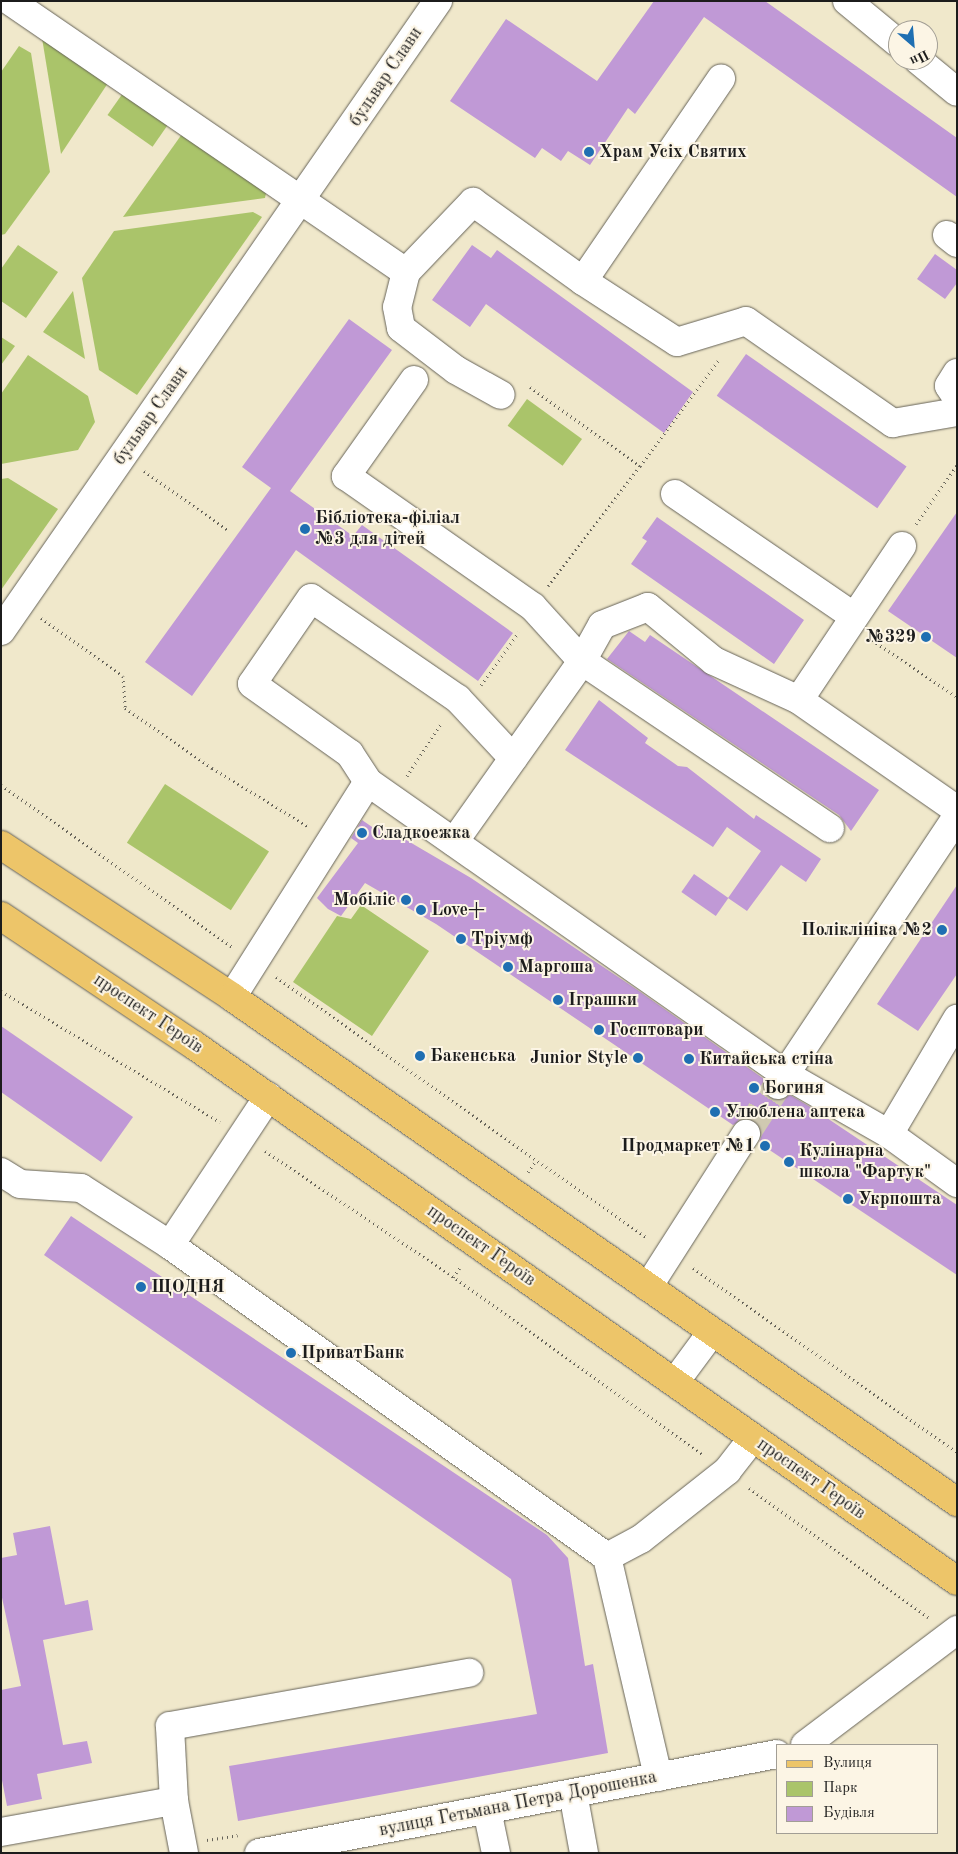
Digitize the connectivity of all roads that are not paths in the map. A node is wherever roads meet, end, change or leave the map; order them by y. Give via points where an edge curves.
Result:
1 (10, 1) edge
2 (438, 1) edge
3 (847, 1) edge
4 (888, 35) edge
5 (930, 70) edge
6 (721, 78) dead end
7 (957, 92) edge
8 (301, 202) junction
9 (406, 272) junction
10 (583, 281) junction
11 (957, 373) edge
12 (414, 380) dead end
13 (502, 395) dead end
14 (957, 398) edge
15 (957, 412) edge
16 (674, 494) dead end
17 (902, 546) road end
18 (851, 620) junction
19 (1, 631) edge
20 (582, 661) junction
21 (799, 700) junction
22 (513, 758) junction
23 (368, 782) junction
24 (957, 810) edge
25 (957, 818) edge
26 (830, 828) dead end
27 (454, 842) junction
28 (1, 845) edge
29 (1, 916) edge
30 (232, 996) junction
31 (957, 1019) edge
32 (782, 1080) junction
33 (268, 1097) junction
34 (746, 1134) tunnel mouth
35 (889, 1134) junction
36 (1, 1172) edge
37 (957, 1183) edge
38 (170, 1245) junction
39 (648, 1287) junction
40 (712, 1332) junction
41 (675, 1382) junction
42 (752, 1439) junction
43 (957, 1502) edge
44 (607, 1557) junction
45 (957, 1581) edge
46 (955, 1632) edge
47 (469, 1673) dead end
48 (806, 1744) edge
49 (776, 1754) edge
50 (658, 1777) junction
51 (573, 1793) junction
52 (174, 1801) junction
53 (487, 1810) junction
54 (1, 1832) edge
55 (184, 1853) edge
56 (259, 1853) edge
57 (496, 1853) edge
58 (584, 1853) edge

1 - 8 street
2 - 8 street, бульвар Слави
3 - 4 street
5 - 7 street
6 - 10 street
8 - 9 street
8 - 19 street, бульвар Слави
9 - 10 street via 473,202
9 - 13 street via 397,307 401,328 456,370
10 - 15 street via 677,342 746,321 892,424
11 - 14 street via 949,386
12 - 20 street via 346,476 533,607
16 - 18 street
17 - 18 street
18 - 21 street
20 - 21 street via 602,625 648,607 714,661
20 - 22 street
20 - 26 street
21 - 24 street
22 - 23 street via 458,699 312,598 252,684 350,754
22 - 27 street
23 - 27 street
23 - 30 street
25 - 32 street
27 - 32 street
28 - 30 main road
29 - 33 main road, проспект Героїв
30 - 39 main road
31 - 35 street
32 - 35 street
33 - 38 street
33 - 41 main road, проспект Героїв
34 - 39 street
35 - 37 street
36 - 38 street via 20,1184 81,1188
38 - 44 street
39 - 40 main road
40 - 41 street
40 - 43 main road
41 - 42 main road, проспект Героїв
42 - 44 street via 726,1472 641,1539
42 - 45 main road, проспект Героїв
44 - 50 street
46 - 48 street
47 - 52 street via 170,1726
49 - 50 street, вулиця Гетьмана Петра Дорошенка
50 - 51 street, вулиця Гетьмана Петра Дорошенка
51 - 53 street, вулиця Гетьмана Петра Дорошенка
51 - 58 street
52 - 54 street
52 - 55 street
53 - 56 street, вулиця Гетьмана Петра Дорошенка
53 - 57 street

